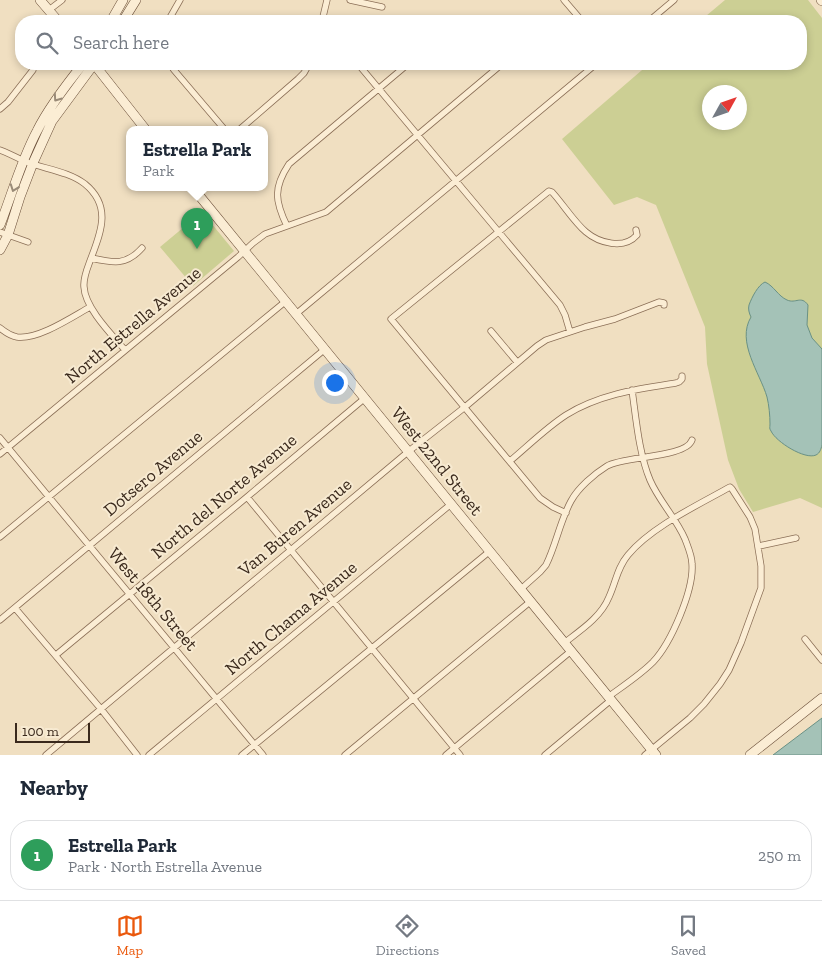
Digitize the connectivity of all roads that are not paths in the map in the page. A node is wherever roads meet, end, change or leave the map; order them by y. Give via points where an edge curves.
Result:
1 (40, 0) edge
2 (62, 0) edge
3 (123, 0) edge
4 (136, 0) edge
5 (180, 0) edge
6 (328, 0) edge
7 (350, 0) edge
8 (564, 0) edge
9 (674, 0) edge
10 (382, 7) dead end
11 (49, 10) junction
12 (53, 15) edge
13 (114, 15) edge
14 (127, 15) edge
15 (171, 15) edge
16 (324, 15) edge
17 (577, 15) edge
18 (656, 15) edge
19 (33, 70) edge
20 (79, 70) edge
21 (90, 70) edge
22 (99, 70) edge
23 (174, 70) edge
24 (306, 70) edge
25 (363, 70) edge
26 (400, 70) edge
27 (495, 70) edge
28 (589, 70) edge
29 (378, 88) junction
30 (0, 109) edge
31 (143, 126) edge
32 (222, 126) edge
33 (244, 126) edge
34 (417, 134) junction
35 (0, 150) edge
36 (24, 161) junction
37 (33, 163) junction
38 (456, 180) junction
39 (195, 191) edge
40 (0, 225) edge
41 (287, 226) junction
42 (636, 230) dead end
43 (498, 232) junction
44 (4, 233) edge
45 (28, 242) dead end
46 (142, 248) dead end
47 (0, 250) edge
48 (244, 250) junction
49 (91, 258) junction
50 (286, 301) junction
51 (664, 305) dead end
52 (90, 307) junction
53 (296, 314) junction
54 (0, 328) edge
55 (491, 331) dead end
56 (570, 332) junction
57 (325, 349) junction
58 (125, 350) junction
59 (517, 362) junction
60 (682, 376) dead end
61 (632, 390) junction
62 (365, 398) junction
63 (465, 407) junction
64 (0, 438) edge
65 (692, 440) dead end
66 (8, 448) junction
67 (409, 452) junction
68 (0, 454) edge
69 (643, 458) junction
70 (510, 462) junction
71 (48, 497) junction
72 (247, 497) junction
73 (452, 504) junction
74 (566, 512) junction
75 (674, 519) junction
76 (0, 537) edge
77 (796, 538) dead end
78 (89, 545) junction
79 (759, 546) junction
80 (291, 550) junction
81 (490, 551) junction
82 (521, 589) junction
83 (129, 594) junction
84 (531, 601) junction
85 (333, 602) junction
86 (15, 608) junction
87 (0, 620) edge
88 (805, 639) dead end
89 (564, 643) junction
90 (174, 648) junction
91 (371, 648) junction
92 (571, 651) junction
93 (56, 655) junction
94 (822, 660) edge
95 (413, 698) junction
96 (822, 698) edge
97 (217, 699) junction
98 (610, 699) junction
99 (101, 709) junction
100 (254, 745) junction
101 (454, 748) junction
102 (651, 753) edge
103 (46, 755) edge
104 (137, 755) edge
105 (149, 755) edge
106 (242, 755) edge
107 (263, 755) edge
108 (346, 755) edge
109 (446, 755) edge
110 (460, 755) edge
111 (545, 755) edge
112 (750, 755) edge

1 - 11 street
2 - 11 street
3 - 13 street
4 - 14 street
5 - 15 street
6 - 16 street
7 - 10 street
8 - 17 street
9 - 18 street
11 - 12 street
19 - 30 street
20 -> 36 street via 48,111
21 - 37 street via 52,121
22 - 31 street
23 - 32 street
24 - 33 street
25 - 29 street
26 - 29 street
27 - 34 street, North Estrella Avenue
28 - 38 street
29 - 34 street
29 - 41 street via 295,158 283,173 277,197
34 - 38 street
34 - 41 street, North Estrella Avenue via 326,212
35 - 36 street
36 - 37 street
36 -> 40 street
37 - 44 street
37 - 49 street via 78,180 96,196 102,220
38 - 43 street
38 - 53 street
39 - 48 street, West 22nd Street
41 - 48 street, North Estrella Avenue via 265,234
42 - 43 street via 633,240 620,244 598,239 586,231 549,191
43 - 56 street via 563,310
43 - 63 street via 391,318
44 - 45 street
44 - 47 street
46 - 49 street via 132,258 121,262
48 - 50 street, West 22nd Street
48 - 58 street, North Estrella Avenue
49 - 52 street via 83,287
50 - 53 street, West 22nd Street
50 - 71 street
51 - 56 street, Van Buren Avenue via 659,302
52 - 54 street via 28,337 16,337
52 - 58 street
53 - 57 street, West 22nd Street
55 - 59 street
56 - 59 street, Van Buren Avenue via 542,342
57 - 62 street, West 22nd Street
57 - 78 street, Dotsero Avenue
58 - 66 street, North Estrella Avenue
59 - 63 street, Van Buren Avenue
60 - 61 street via 676,383
61 - 69 street
61 - 70 street via 586,404 555,424
62 - 67 street, West 22nd Street
62 - 72 street, North del Norte Avenue
63 - 67 street, Van Buren Avenue
63 - 70 street
64 - 66 street, West 18th Street
65 - 69 street via 684,448
66 - 68 street, North Estrella Avenue
66 - 71 street, West 18th Street
67 - 73 street, West 22nd Street
67 - 80 street, Van Buren Avenue
69 - 74 street via 605,467 577,492
69 - 75 street via 652,484
70 - 74 street via 540,498 553,508
71 - 76 street
71 - 78 street, West 18th Street
72 - 80 street
72 - 83 street, North del Norte Avenue
73 - 81 street, West 22nd Street
73 - 85 street, North Chama Avenue
74 - 82 street via 546,565
75 - 79 street via 730,488 752,523
75 - 89 street via 631,551 618,571 602,609
75 - 98 street via 692,562 692,581 684,604 671,636 657,657
77 - 79 street
78 - 83 street, West 18th Street
78 - 86 street, Dotsero Avenue
79 - 102 street via 761,588 729,670 697,712
80 - 85 street
80 - 90 street, Van Buren Avenue
81 - 82 street, West 22nd Street
81 - 91 street
82 - 84 street, West 22nd Street
83 - 90 street, West 18th Street
83 - 93 street, North del Norte Avenue
84 - 89 street, West 22nd Street
84 - 95 street
85 - 91 street
85 - 97 street, North Chama Avenue
86 - 87 street, Dotsero Avenue
86 - 93 street
88 - 94 street
89 - 92 street, West 22nd Street
90 - 97 street, West 18th Street
90 - 99 street, Van Buren Avenue
91 - 95 street
91 - 100 street
92 - 98 street, West 22nd Street
92 - 101 street
93 - 99 street
95 - 101 street
95 - 108 street
96 - 112 street
97 - 100 street, West 18th Street
97 - 105 street, North Chama Avenue
98 - 102 street, West 22nd Street
98 - 111 street
99 - 103 street, Van Buren Avenue
99 - 104 street
100 - 106 street
100 - 107 street, West 18th Street
101 - 109 street
101 - 110 street

